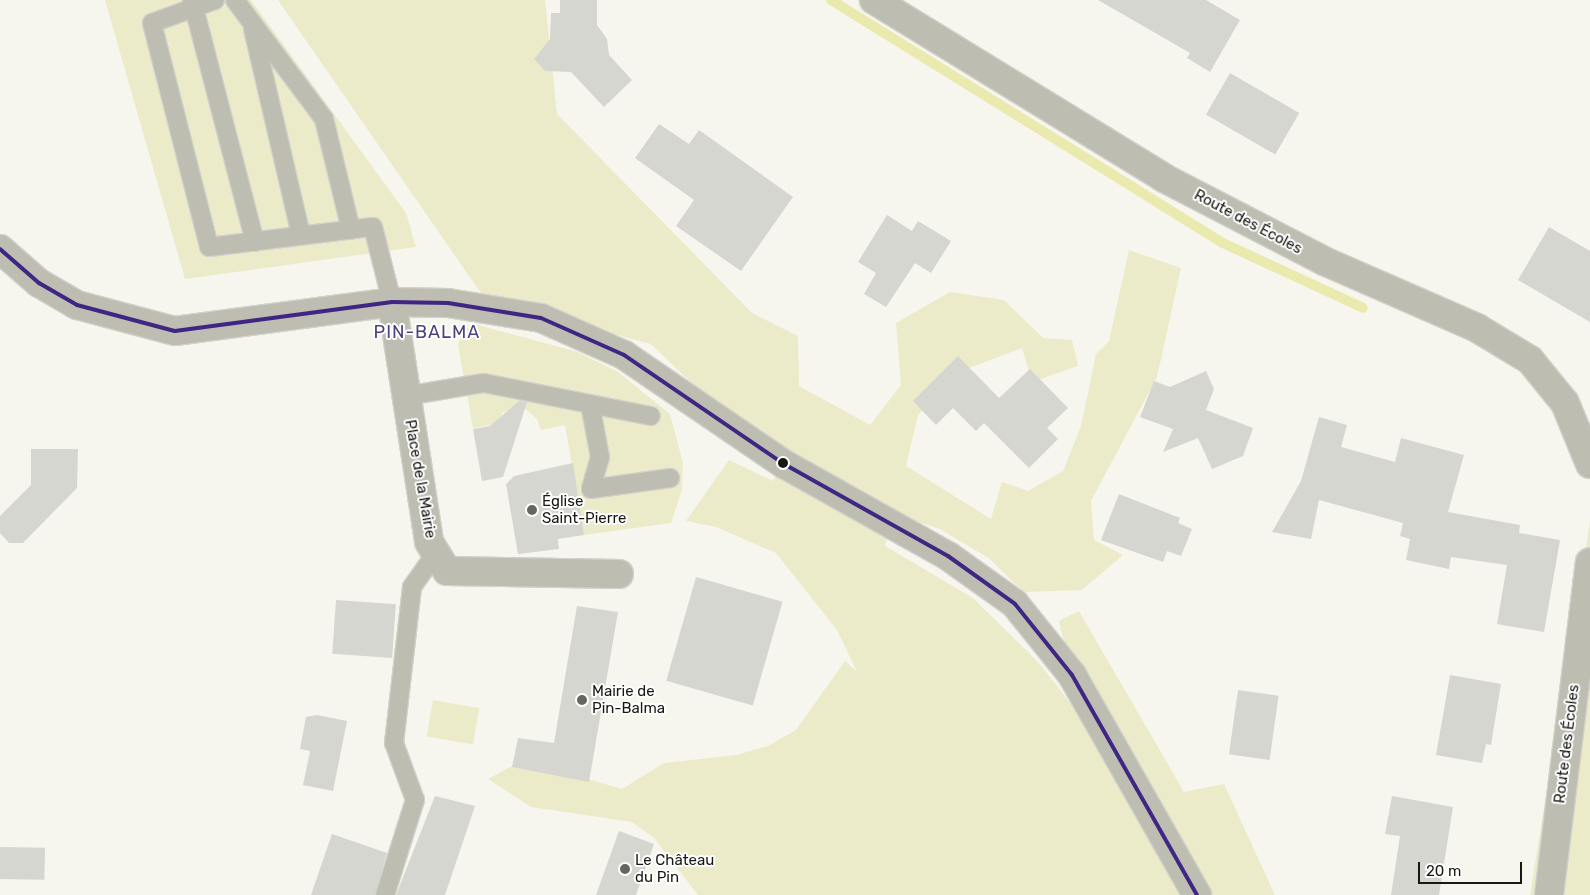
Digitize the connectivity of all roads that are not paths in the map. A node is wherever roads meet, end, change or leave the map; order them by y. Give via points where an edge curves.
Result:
1 (215, 0) edge
2 (235, 0) edge
3 (874, 0) edge
4 (193, 4) edge
5 (252, 23) junction
6 (351, 230) junction
7 (301, 236) junction
8 (255, 242) junction
9 (0, 249) edge
10 (392, 302) junction
11 (406, 396) junction
12 (590, 404) junction
13 (1578, 404) edge
14 (651, 416) dead end
15 (1590, 464) edge
16 (670, 478) dead end
17 (436, 553) junction
18 (1590, 563) edge
19 (619, 574) dead end
20 (385, 895) edge
21 (1197, 895) edge
22 (1548, 895) edge

1 - 4 lane
2 - 5 lane
3 - 13 street, Route des Écoles via 1164,178 1324,261 1484,333 1530,360
4 - 8 lane
4 - 8 lane via 152,23 207,238 210,247
5 - 6 lane via 324,119
5 - 7 lane
6 - 7 lane
6 - 10 lane via 373,227
7 - 8 lane
9 - 10 street via 39,283 78,305 175,331
10 - 11 street, Place de la Mairie
10 - 21 street via 493,307 541,318 592,338 784,464 982,578 1015,604 1072,675
11 - 12 lane via 484,383
11 - 17 street, Place de la Mairie via 429,542
12 - 14 lane
12 - 16 lane via 600,457 591,490
13 - 15 street, Route des Écoles
17 - 19 street, Place de la Mairie via 447,571
17 - 20 lane via 412,587 394,743 416,800
18 - 22 street, Route des Écoles

